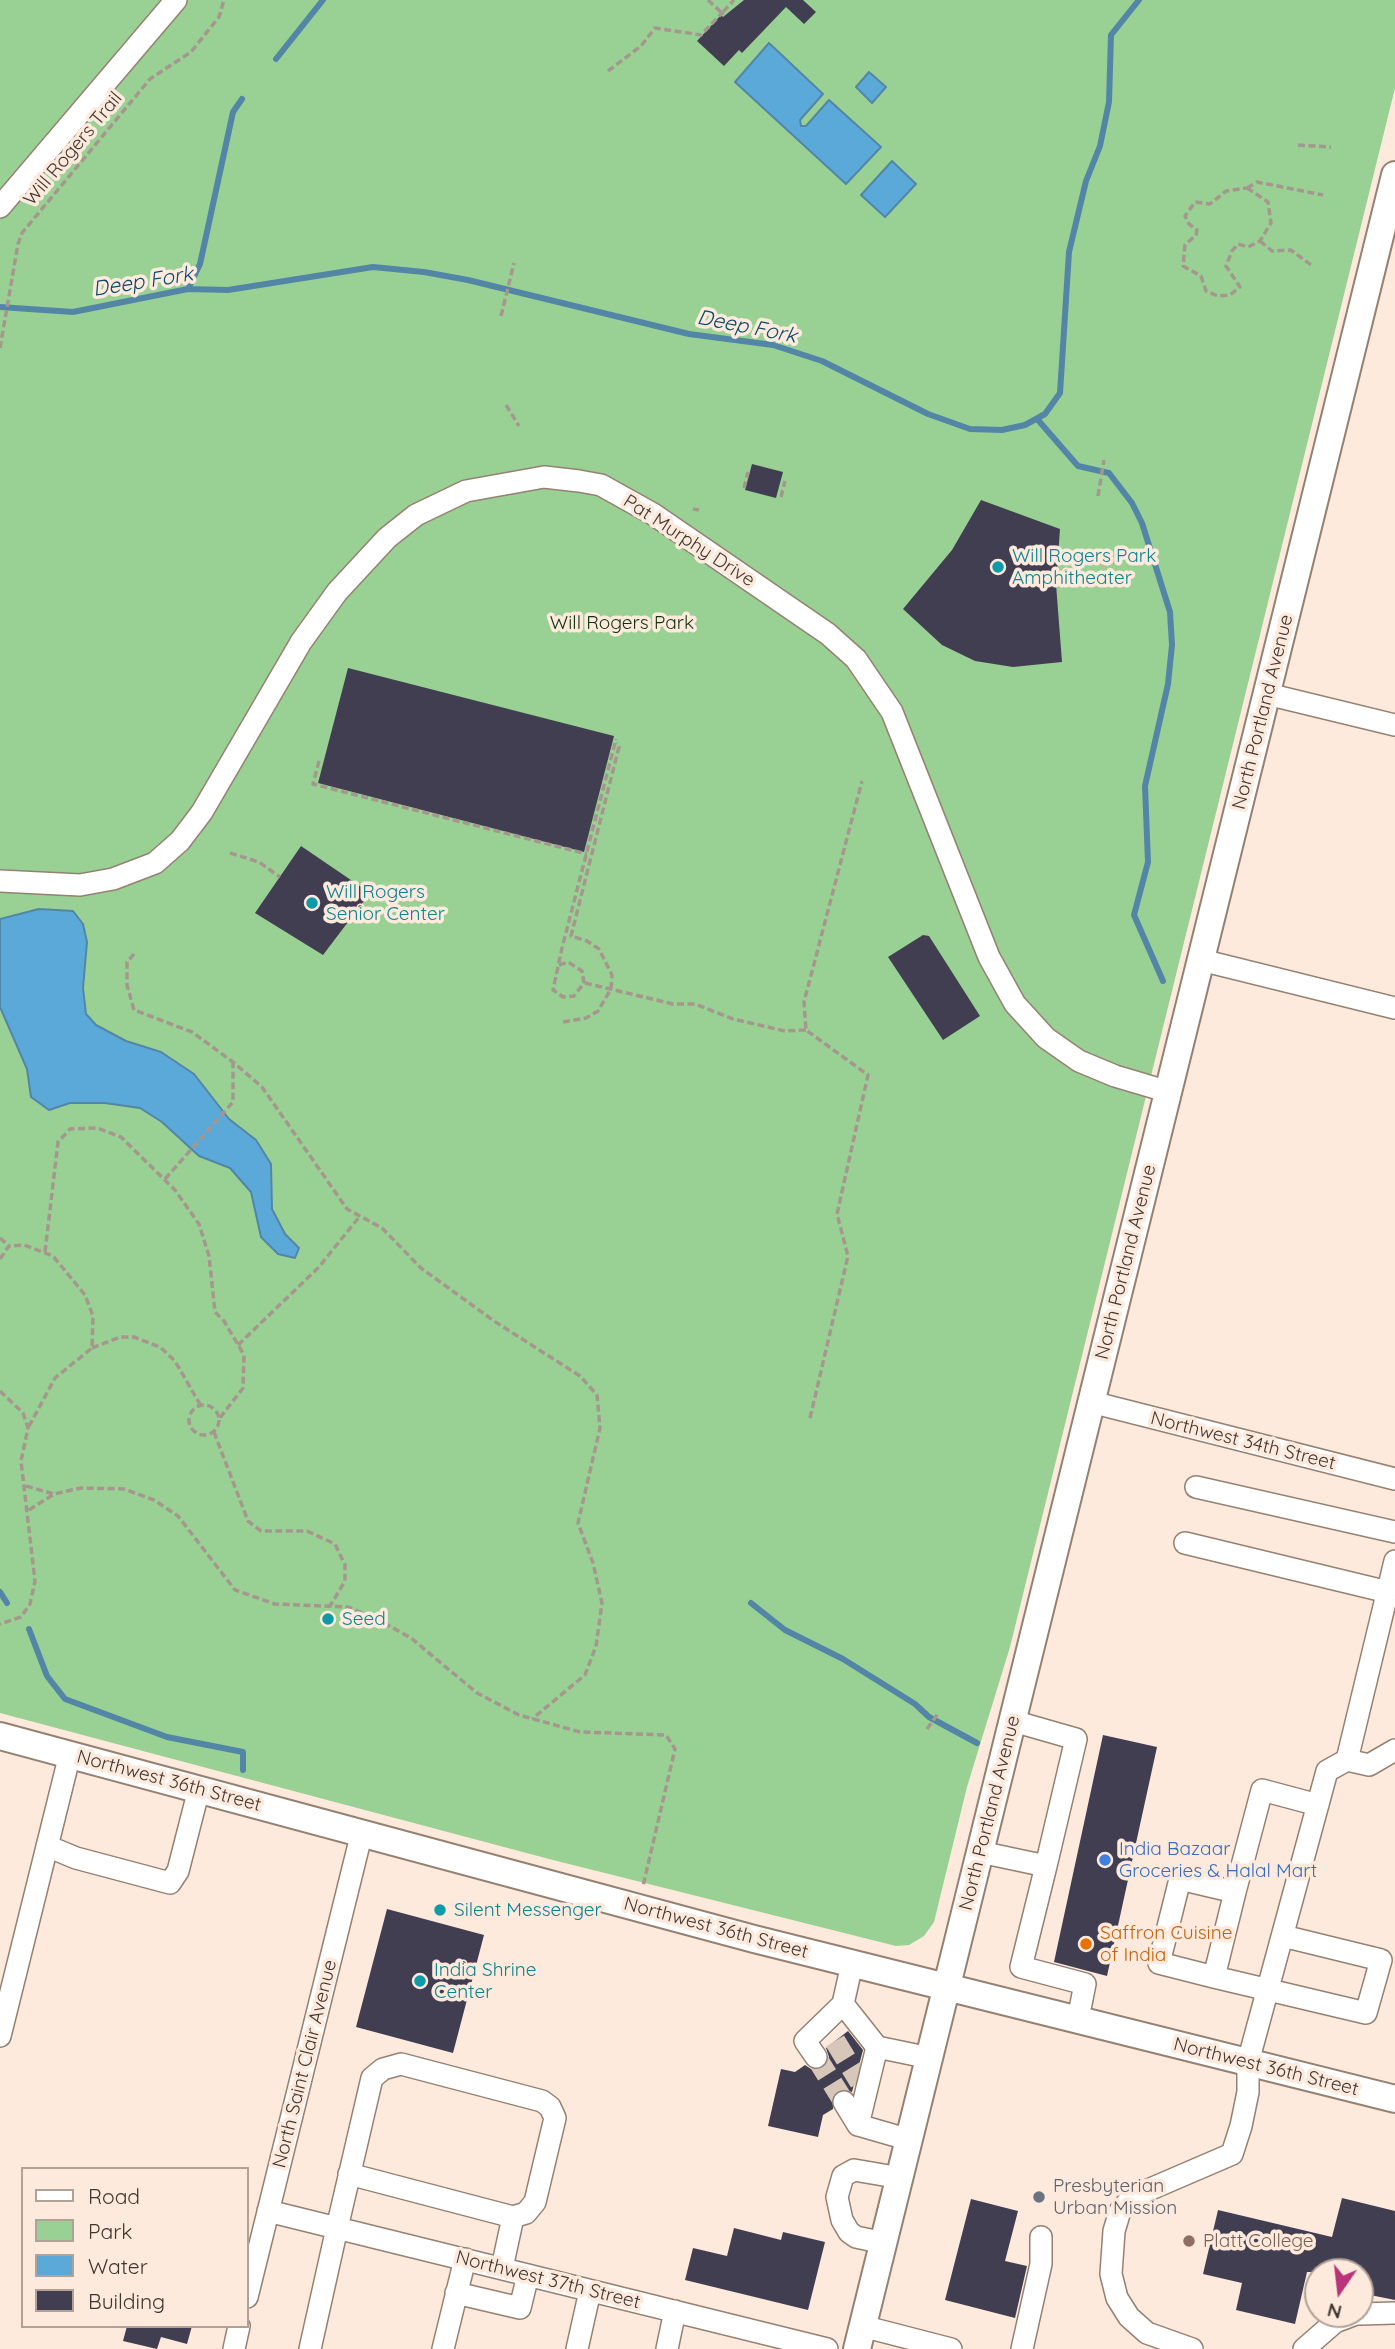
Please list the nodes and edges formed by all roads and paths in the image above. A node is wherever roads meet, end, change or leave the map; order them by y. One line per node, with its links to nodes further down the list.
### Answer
1 (176, 0): 10 (street)
2 (224, 0): 18 (path, Will Rogers Trail)
3 (708, 0): 5 (path)
4 (734, 0): 5 (path)
5 (724, 14): 6 (path)
6 (608, 71)
7 (1298, 145): 8 (path)
8 (1331, 147)
9 (1395, 175): 27 (main road, North Portland Avenue)
10 (8, 184): 13 (street)
11 (1247, 188): 12 (path); 14 (path); 14 (path)
12 (1323, 195)
13 (0, 207)
14 (1260, 241): 16 (path)
15 (513, 263): 17 (path)
16 (1311, 265)
17 (501, 316)
18 (0, 348)
19 (506, 405): 20 (path)
20 (519, 426)
21 (1104, 460): 25 (path)
22 (748, 472): 24 (path)
23 (785, 481): 26 (path)
24 (744, 488)
25 (1098, 496)
26 (781, 497)
27 (1267, 694): 28 (street); 36 (main road, North Portland Avenue)
28 (1395, 724)
29 (318, 761): 32 (path)
30 (862, 781): 42 (path)
31 (230, 853): 33 (path)
32 (587, 853): 37 (path); 39 (path)
33 (280, 877)
34 (0, 881): 44 (street, Pat Murphy Drive)
35 (134, 954): 43 (path)
36 (1201, 960): 40 (street); 44 (main road, North Portland Avenue)
37 (559, 965): 38 (path); 38 (path)
38 (584, 983): 39 (path)
39 (611, 989): 41 (path); 42 (path)
40 (1395, 1008)
41 (563, 1022)
42 (806, 1030): 56 (path)
43 (233, 1062): 45 (path); 46 (path)
44 (1169, 1092): 54 (main road, North Portland Avenue)
45 (166, 1179): 49 (path); 51 (path)
46 (360, 1216): 51 (path); 72 (path)
47 (0, 1238): 48 (path)
48 (9, 1246): 49 (path); 50 (path)
49 (45, 1252): 52 (path)
50 (0, 1259)
51 (238, 1345): 57 (path)
52 (92, 1348): 55 (path); 58 (path)
53 (0, 1391): 58 (path)
54 (1091, 1402): 60 (street, Northwest 34th Street); 73 (main road, North Portland Avenue)
55 (201, 1406): 57 (path); 59 (path)
56 (810, 1418)
57 (219, 1419): 59 (path)
58 (28, 1428): 61 (path)
59 (214, 1432): 69 (path)
60 (1395, 1479)
61 (26, 1486): 63 (path); 64 (path)
62 (1196, 1487): 65 (street)
63 (54, 1494): 64 (path); 69 (path)
64 (29, 1510): 70 (path)
65 (1395, 1532)
66 (1185, 1543): 68 (street)
67 (1395, 1561): 68 (street)
68 (1388, 1592): 78 (street)
69 (330, 1606): 72 (path)
70 (0, 1624)
71 (939, 1712): 74 (path)
72 (532, 1719): 86 (path)
73 (1013, 1721): 83 (main road, North Portland Avenue); 84 (street)
74 (927, 1729)
75 (0, 1736): 77 (main road, Northwest 36th Street)
76 (1395, 1750): 78 (street)
77 (70, 1754): 79 (main road, Northwest 36th Street); 82 (street)
78 (1347, 1760): 80 (street)
79 (199, 1788): 81 (main road, Northwest 36th Street); 82 (street)
80 (1318, 1805): 85 (street); 87 (street)
81 (362, 1832): 86 (main road, Northwest 36th Street); 105 (street, North Saint Clair Avenue)
82 (47, 1846): 94 (street)
83 (981, 1852): 84 (street); 90 (main road, North Portland Avenue)
84 (1046, 1866): 93 (street)
85 (1235, 1892): 89 (street); 89 (street)
86 (638, 1907): 88 (main road, Northwest 36th Street)
87 (1283, 1936): 91 (street); 91 (street)
88 (852, 1964): 90 (main road, Northwest 36th Street); 92 (street)
89 (1214, 1977): 91 (street)
90 (947, 1988): 93 (main road, Northwest 36th Street); 97 (main road, North Portland Avenue)
91 (1268, 1990): 98 (street)
92 (843, 2004): 95 (street); 96 (street)
93 (1077, 2019): 98 (main road, Northwest 36th Street)
94 (0, 2036)
95 (877, 2047): 97 (street); 101 (street)
96 (816, 2056)
97 (930, 2059): 102 (main road, North Portland Avenue)
98 (1248, 2062): 99 (main road, Northwest 36th Street); 130 (street)
99 (1394, 2094)
100 (844, 2102): 101 (street)
101 (858, 2125): 102 (street)
102 (910, 2140): 104 (main road, North Portland Avenue)
103 (349, 2174): 106 (street); 106 (street); 107 (street)
104 (901, 2178): 109 (main road, North Portland Avenue); 109 (street)
105 (268, 2211): 107 (street, Northwest 37th Street); 114 (street, North Saint Clair Avenue)
106 (513, 2217): 111 (street)
107 (337, 2228): 110 (street, Northwest 37th Street); 124 (street)
108 (1041, 2237): 129 (street)
109 (884, 2243): 121 (main road, North Portland Avenue)
110 (465, 2259): 111 (street, Northwest 37th Street); 115 (street)
111 (502, 2268): 112 (street, Northwest 37th Street)
112 (528, 2275): 113 (street, Northwest 37th Street); 115 (street)
113 (590, 2291): 116 (street, Northwest 37th Street); 126 (street)
114 (248, 2293)
115 (456, 2293): 125 (street)
116 (675, 2311): 127 (street); 128 (street, Northwest 37th Street)
117 (1395, 2313): 118 (street)
118 (1374, 2314)
119 (239, 2328): 123 (street)
120 (1328, 2328): 131 (street)
121 (860, 2338): 122 (street)
122 (942, 2348)
123 (234, 2349)
124 (310, 2349)
125 (443, 2349)
126 (577, 2349)
127 (667, 2349)
128 (827, 2349)
129 (1022, 2349)
130 (1192, 2349)
131 (1304, 2349)

